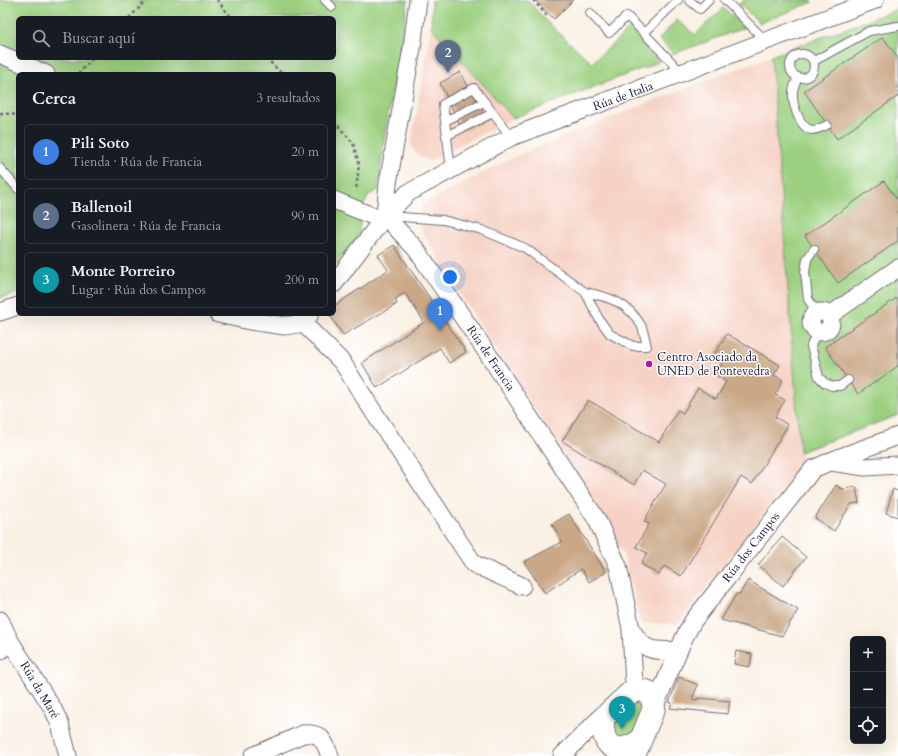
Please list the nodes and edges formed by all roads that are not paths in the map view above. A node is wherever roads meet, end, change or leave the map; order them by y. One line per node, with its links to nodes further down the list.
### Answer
1 (325, 0): 8 (lane)
2 (418, 0): 28 (street)
3 (678, 0): 11 (lane)
4 (689, 0): 5 (lane)
5 (709, 0)
6 (725, 0): 12 (lane)
7 (875, 0): 12 (street, Rúa de Italia)
8 (332, 7)
9 (590, 13): 11 (lane)
10 (898, 26): 14 (lane)
11 (644, 33): 16 (lane)
12 (766, 42): 16 (street, Rúa de Italia)
13 (0, 54): 15 (street)
14 (814, 61): 17 (lane); 17 (lane)
15 (41, 72)
16 (682, 74): 23 (street, Rúa de Italia)
17 (798, 77): 21 (lane)
18 (484, 102): 19 (lane); 20 (lane); 20 (lane)
19 (493, 113): 22 (lane); 23 (lane)
20 (445, 121): 22 (lane)
21 (827, 125)
22 (446, 136): 25 (lane)
23 (511, 138): 25 (street, Rúa de Italia)
24 (0, 168): 26 (lane)
25 (451, 170): 28 (street, Rúa de Italia)
26 (16, 187)
27 (336, 201): 28 (street)
28 (384, 218): 31 (street, Rúa de Italia); 32 (lane); 45 (street, Rúa de Francia)
29 (814, 249): 35 (lane)
30 (898, 268): 35 (street)
31 (336, 281)
32 (585, 292): 32 (lane)
33 (16, 307): 34 (street)
34 (0, 312)
35 (823, 314): 38 (street)
36 (227, 316): 37 (street)
37 (307, 318): 43 (street)
38 (817, 331): 39 (lane)
39 (848, 380)
40 (898, 436): 41 (street, Rúa dos Campos)
41 (830, 462): 42 (street); 47 (street, Rúa dos Campos)
42 (898, 465)
43 (522, 586)
44 (0, 620): 46 (street, Rúa da Maré)
45 (631, 629): 47 (street); 48 (street, Rúa de Francia)
46 (5, 646): 53 (street, Rúa da Maré)
47 (679, 650): 49 (street, Rúa dos Campos)
48 (631, 692): 49 (street); 50 (street)
49 (654, 708): 51 (street)
50 (603, 718): 52 (street); 56 (street)
51 (637, 748): 52 (street)
52 (615, 752)
53 (68, 756)
54 (253, 756): 55 (street)
55 (330, 756)
56 (562, 756)

